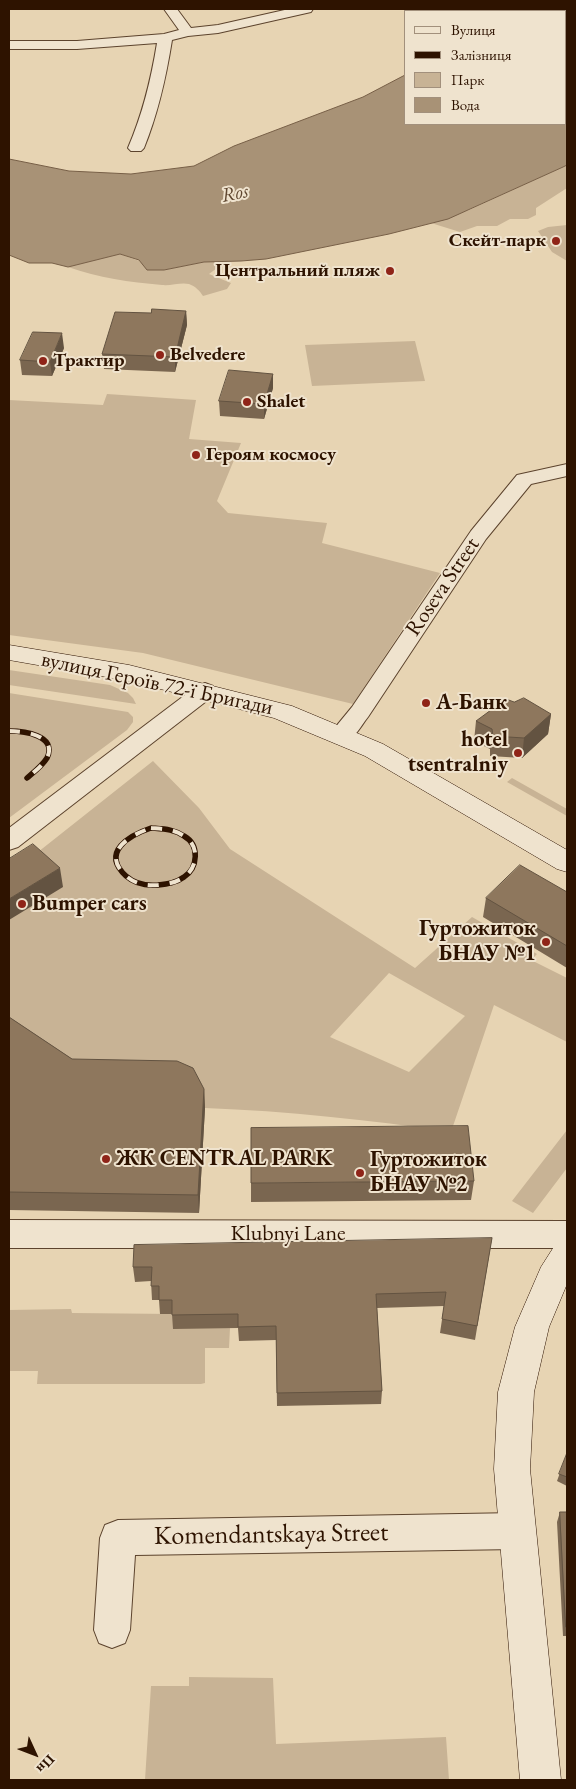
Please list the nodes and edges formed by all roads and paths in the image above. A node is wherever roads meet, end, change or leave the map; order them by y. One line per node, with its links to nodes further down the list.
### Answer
1 (170, 9): 3 (street)
2 (306, 9): 3 (street)
3 (187, 32): 4 (street)
4 (165, 38): 5 (street); 6 (street)
5 (9, 45)
6 (136, 148)
7 (567, 470): 10 (street, Roseva Street)
8 (9, 653): 9 (main road, вулиця Героїв 72-ї Бригади)
9 (205, 691): 10 (main road, вулиця Героїв 72-ї Бригади); 11 (street)
10 (341, 735): 12 (main road, вулиця Героїв 72-ї Бригади)
11 (9, 841)
12 (567, 862)
13 (9, 1234): 14 (street, Klubnyi Lane)
14 (567, 1235)
15 (567, 1255): 16 (main road)
16 (517, 1531): 17 (street, Komendantskaya Street); 18 (main road)
17 (112, 1630)
18 (540, 1780)

